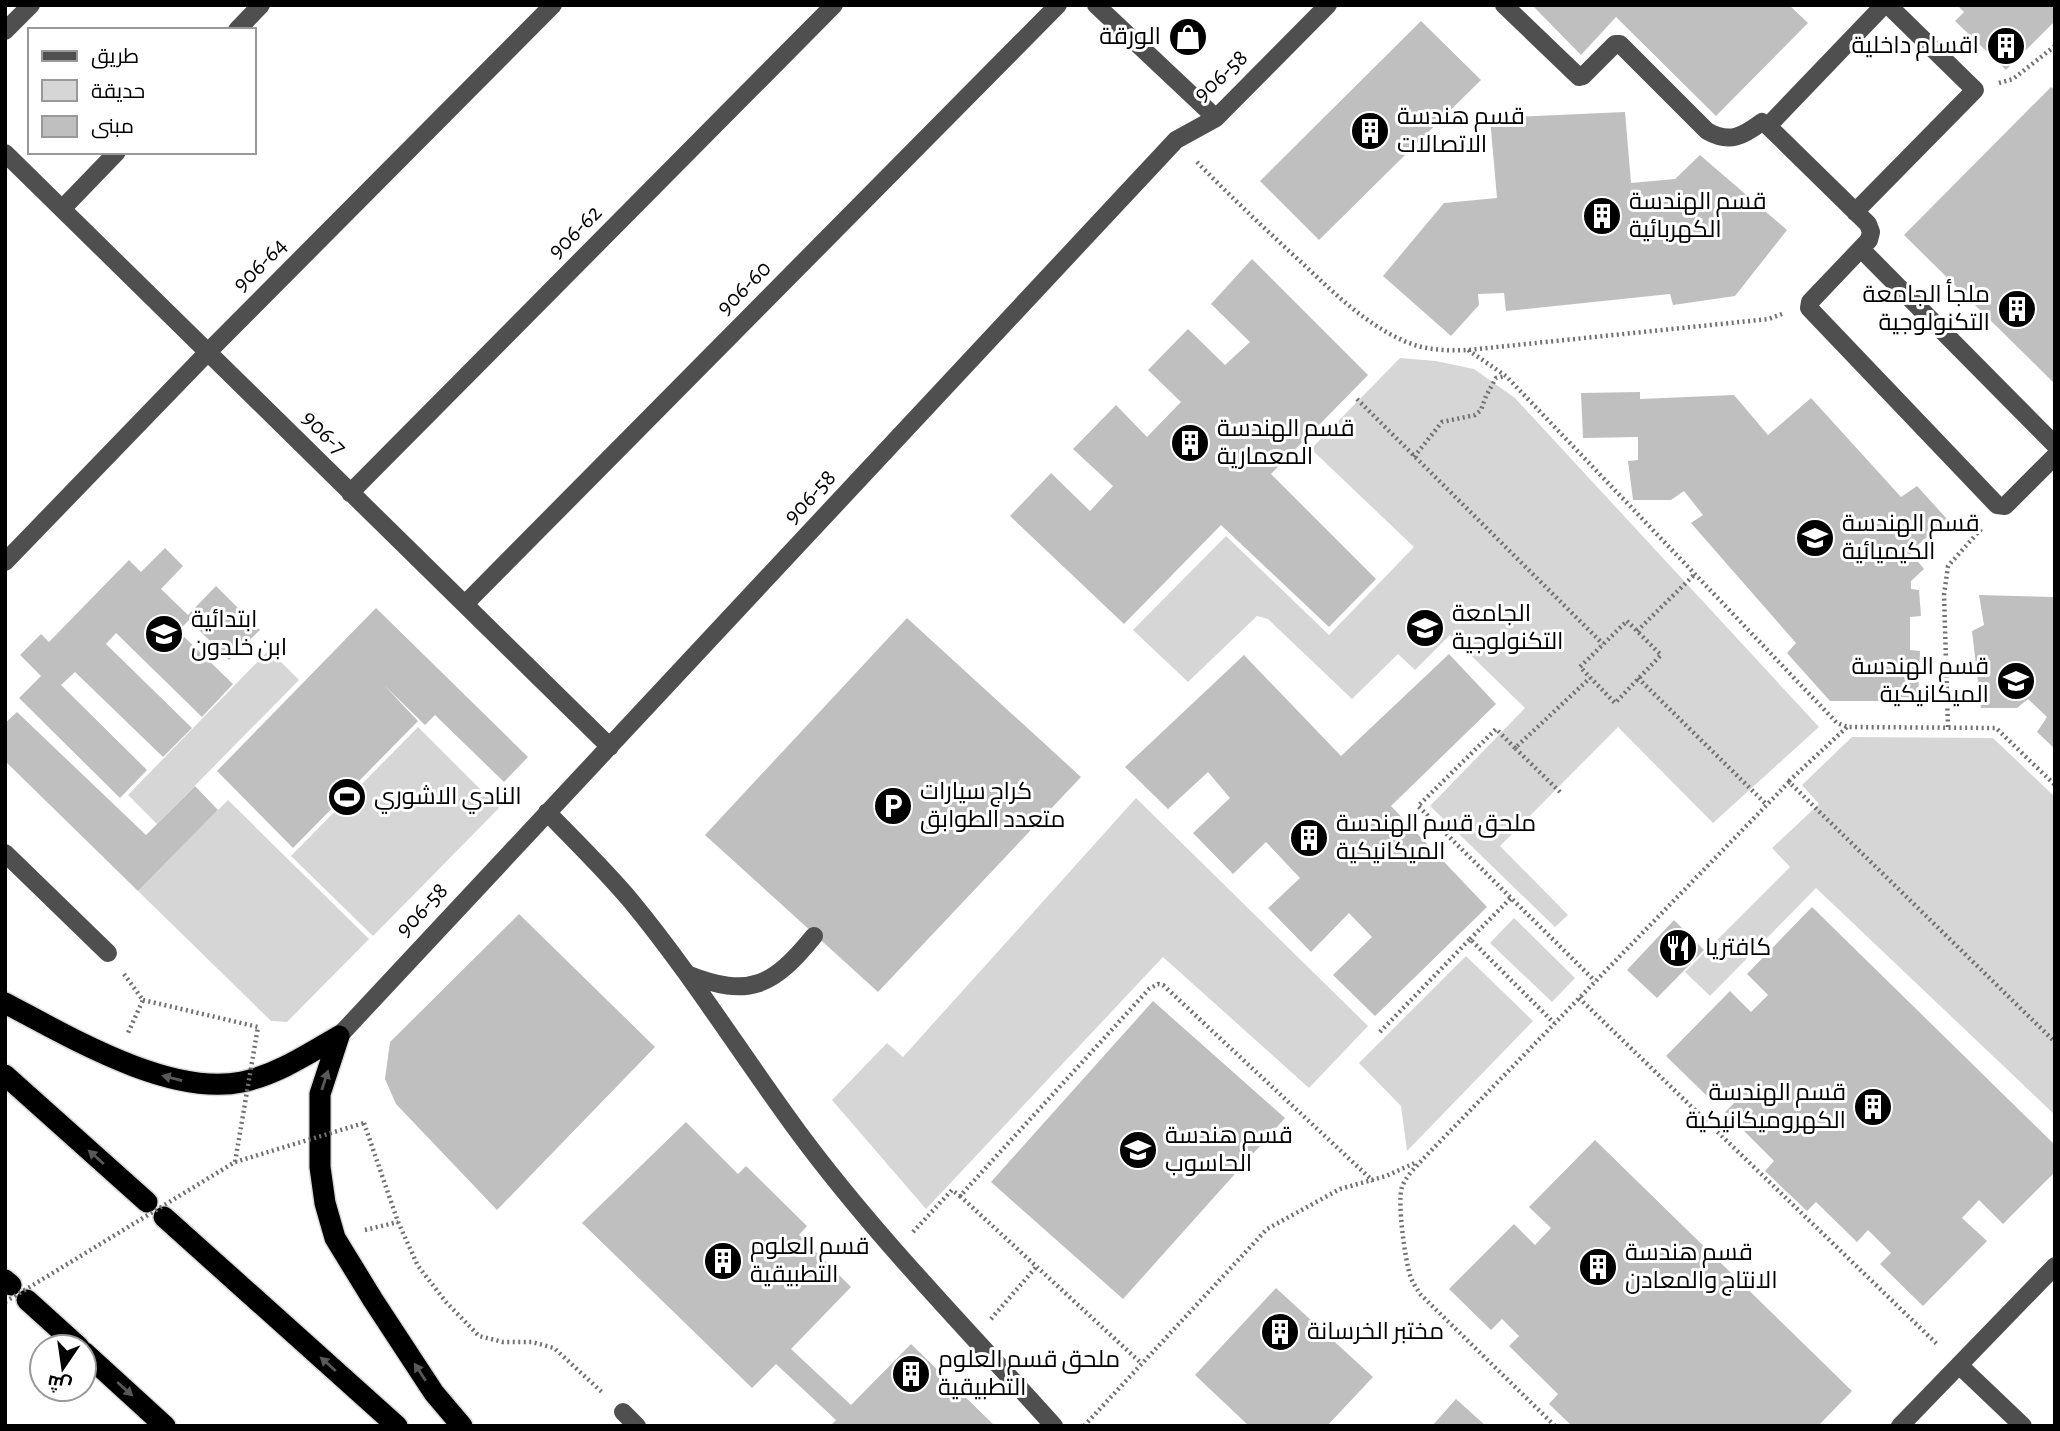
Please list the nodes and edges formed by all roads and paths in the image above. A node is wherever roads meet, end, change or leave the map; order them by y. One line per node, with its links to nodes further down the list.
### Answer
1 (31, 5): 11 (street)
2 (261, 5): 10 (street)
3 (553, 5): 24 (street, 906-64)
4 (834, 5): 30 (street, 906-62)
5 (1058, 5): 34 (street, 906-60)
6 (1096, 5): 14 (street)
7 (1328, 5): 14 (street, 906-58)
8 (1504, 5): 15 (street)
9 (1886, 5): 13 (street); 15 (street)
10 (239, 28)
11 (5, 31)
12 (2055, 46): 13 (path)
13 (1975, 90): 20 (street)
14 (1216, 118): 16 (street, 906-58)
15 (1768, 126): 20 (street)
16 (1176, 140): 23 (path); 41 (street, 906-58)
17 (5, 153): 19 (street, 906-7)
18 (115, 154): 19 (street)
19 (62, 209): 24 (street, 906-7)
20 (1855, 212): 21 (street)
21 (1862, 250): 22 (street); 27 (street)
22 (1809, 304): 23 (path); 31 (street)
23 (1468, 349): 25 (path)
24 (208, 352): 30 (street, 906-7); 32 (street, 906-64)
25 (1506, 376): 29 (path); 33 (path)
26 (1357, 399): 29 (path)
27 (2055, 445)
28 (2055, 456): 31 (street)
29 (1414, 457): 36 (path)
30 (350, 493): 34 (street, 906-7)
31 (2001, 506): 40 (path)
32 (5, 562)
33 (1695, 575): 35 (path); 39 (path)
34 (465, 604): 41 (street, 906-7)
35 (1637, 631): 36 (path); 38 (path)
36 (1603, 644): 37 (path)
37 (1590, 678): 38 (path); 42 (path)
38 (1638, 678): 46 (path)
39 (1847, 727): 40 (path); 43 (path)
40 (1948, 727): 44 (path)
41 (610, 747): 47 (street, 906-58)
42 (1515, 748): 45 (path); 49 (path)
43 (1789, 782): 46 (path); 61 (path)
44 (2055, 785)
45 (1560, 792)
46 (1766, 804): 54 (path)
47 (547, 812): 53 (street); 60 (street, 906-58)
48 (5, 853): 52 (street)
49 (1511, 898): 51 (path); 54 (path)
50 (814, 936): 53 (street)
51 (1470, 939): 58 (path); 59 (path)
52 (108, 953): 56 (path)
53 (687, 974): 70 (street)
54 (1595, 981): 55 (path)
55 (1579, 998): 58 (path); 79 (path)
56 (143, 1000): 62 (path); 65 (path, bridge)
57 (5, 1003): 62 (highway)
58 (1555, 1023): 64 (path)
59 (1380, 1032)
60 (339, 1036): 62 (highway, one-way to 62); 83 (highway, one-way to 60)
61 (2055, 1042)
62 (116, 1059)
63 (5, 1075): 68 (highway, one-way to 63)
64 (1422, 1160): 66 (path); 87 (path)
65 (235, 1162): 73 (path, bridge); 80 (path, bridge)
66 (1373, 1181): 67 (path); 77 (path)
67 (960, 1196): 70 (path); 71 (path)
68 (147, 1202)
69 (164, 1217): 82 (highway, one-way to 69)
70 (895, 1250): 76 (street)
71 (1037, 1266): 76 (path); 77 (path)
72 (2055, 1266): 79 (street)
73 (7, 1289)
74 (27, 1300): 75 (highway)
75 (64, 1333)
76 (974, 1338): 85 (street)
77 (1142, 1363): 86 (path)
78 (98, 1365): 81 (highway, one-way to 81)
79 (1959, 1365): 88 (street); 89 (street)
80 (623, 1412): 84 (street)
81 (165, 1426)
82 (397, 1426)
83 (462, 1426)
84 (637, 1426)
85 (1054, 1426)
86 (1084, 1426)
87 (1555, 1426)
88 (1900, 1426)
89 (2023, 1426)

